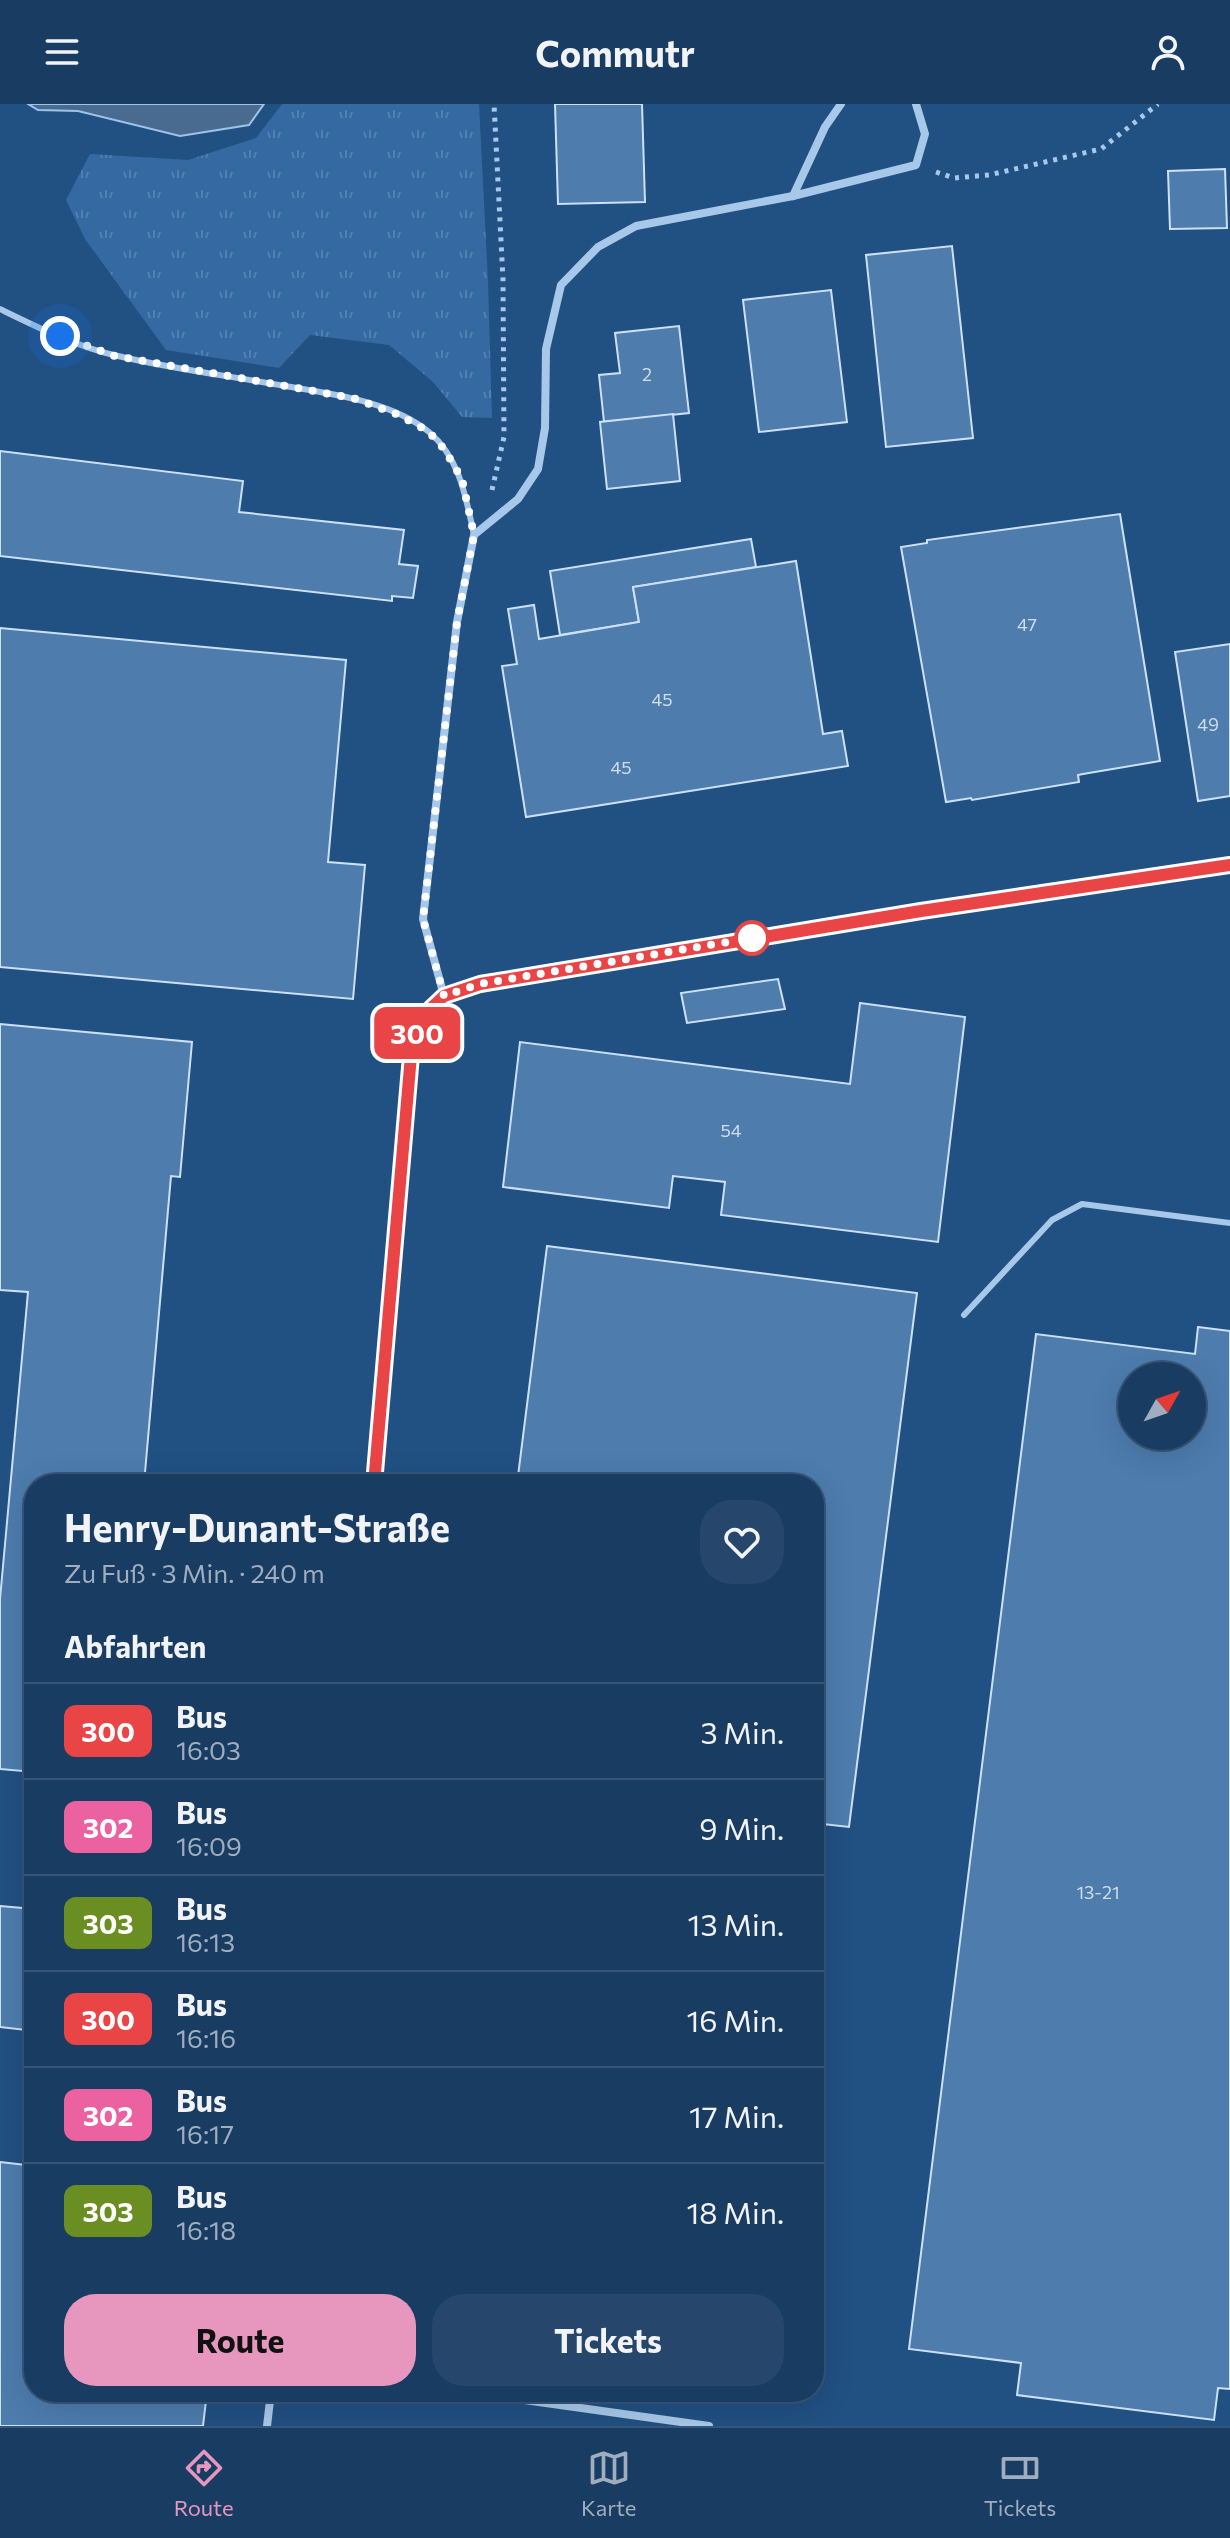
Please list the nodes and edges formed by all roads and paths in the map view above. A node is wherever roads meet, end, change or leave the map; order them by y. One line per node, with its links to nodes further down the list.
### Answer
1 (494, 104): 8 (path)
2 (841, 104): 6 (street)
3 (916, 104): 5 (street)
4 (1158, 104): 5 (path)
5 (916, 165): 6 (street)
6 (793, 196): 9 (street)
7 (0, 309): 9 (lane)
8 (490, 494)
9 (474, 535): 11 (street)
10 (1230, 865): 11 (street)
11 (444, 996): 14 (street)
12 (1230, 1223): 13 (lane)
13 (964, 1315)
14 (375, 1474)
15 (270, 2402): 17 (street)
16 (538, 2402): 18 (street)
17 (267, 2426)
18 (709, 2426)

